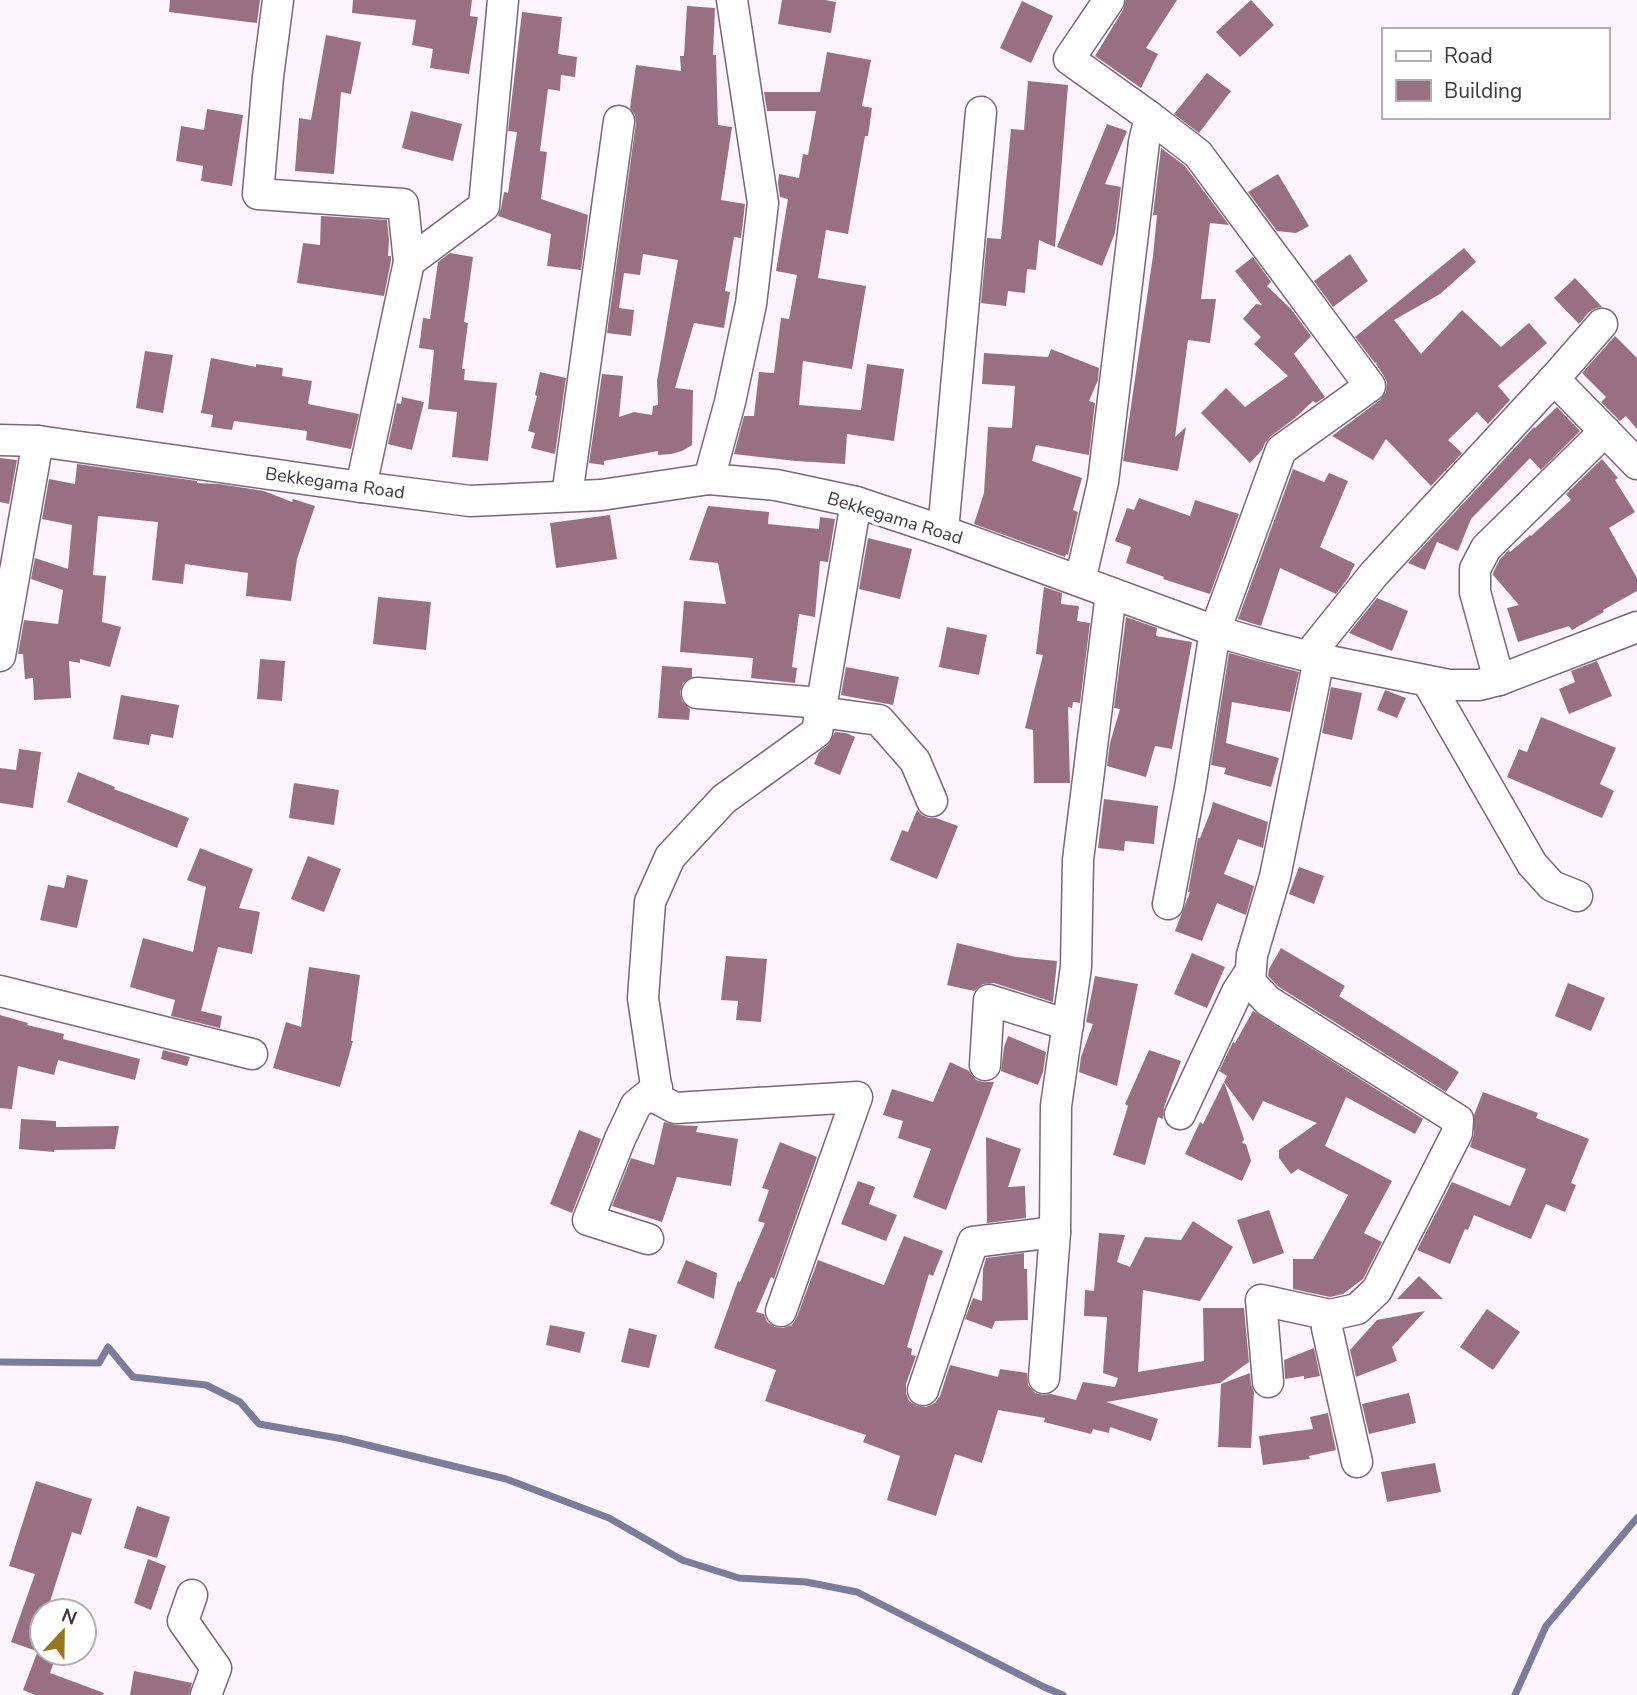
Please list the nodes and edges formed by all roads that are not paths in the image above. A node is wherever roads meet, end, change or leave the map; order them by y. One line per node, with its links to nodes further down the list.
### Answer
1 (278, 0): 8 (street)
2 (503, 0): 8 (street)
3 (732, 0): 15 (street)
4 (1109, 0): 6 (street)
5 (981, 112): 19 (street)
6 (1150, 117): 20 (street); 23 (street)
7 (619, 121): 17 (street)
8 (409, 262): 16 (street)
9 (1602, 324): 10 (street)
10 (1554, 379): 11 (street); 25 (street)
11 (1605, 431): 14 (street); 26 (street)
12 (0, 440): 13 (street, Bekkegama Road)
13 (38, 441): 16 (street, Bekkegama Road); 24 (street)
14 (1637, 464)
15 (709, 480): 17 (street, Bekkegama Road); 18 (street, Bekkegama Road)
16 (361, 487): 17 (street, Bekkegama Road)
17 (567, 496)
18 (856, 502): 19 (street, Bekkegama Road); 29 (street)
19 (943, 531): 20 (street, Bekkegama Road)
20 (1080, 581): 21 (street, Bekkegama Road)
21 (1111, 593): 23 (street, Bekkegama Road); 35 (street)
22 (1637, 627): 26 (street, Bekkegama Road)
23 (1215, 631): 25 (street, Bekkegama Road); 32 (street)
24 (0, 656)
25 (1313, 658): 27 (street, Bekkegama Road); 33 (street)
26 (1499, 680): 27 (street, Bekkegama Road)
27 (1427, 681): 31 (street)
28 (697, 693): 29 (street)
29 (821, 708): 30 (street); 38 (street)
30 (932, 801)
31 (1577, 896)
32 (1168, 904)
33 (1251, 972): 39 (street); 43 (street)
34 (0, 991): 36 (street)
35 (1068, 1025): 37 (street); 40 (street)
36 (252, 1054)
37 (985, 1065)
38 (657, 1088): 41 (street); 42 (street)
39 (1180, 1114)
40 (1055, 1232): 44 (street); 46 (street)
41 (648, 1239)
42 (781, 1311)
43 (1330, 1315): 45 (street); 47 (street)
44 (1044, 1378)
45 (1268, 1382)
46 (923, 1390)
47 (1357, 1462)
48 (192, 1595): 49 (street)
49 (206, 1695)

